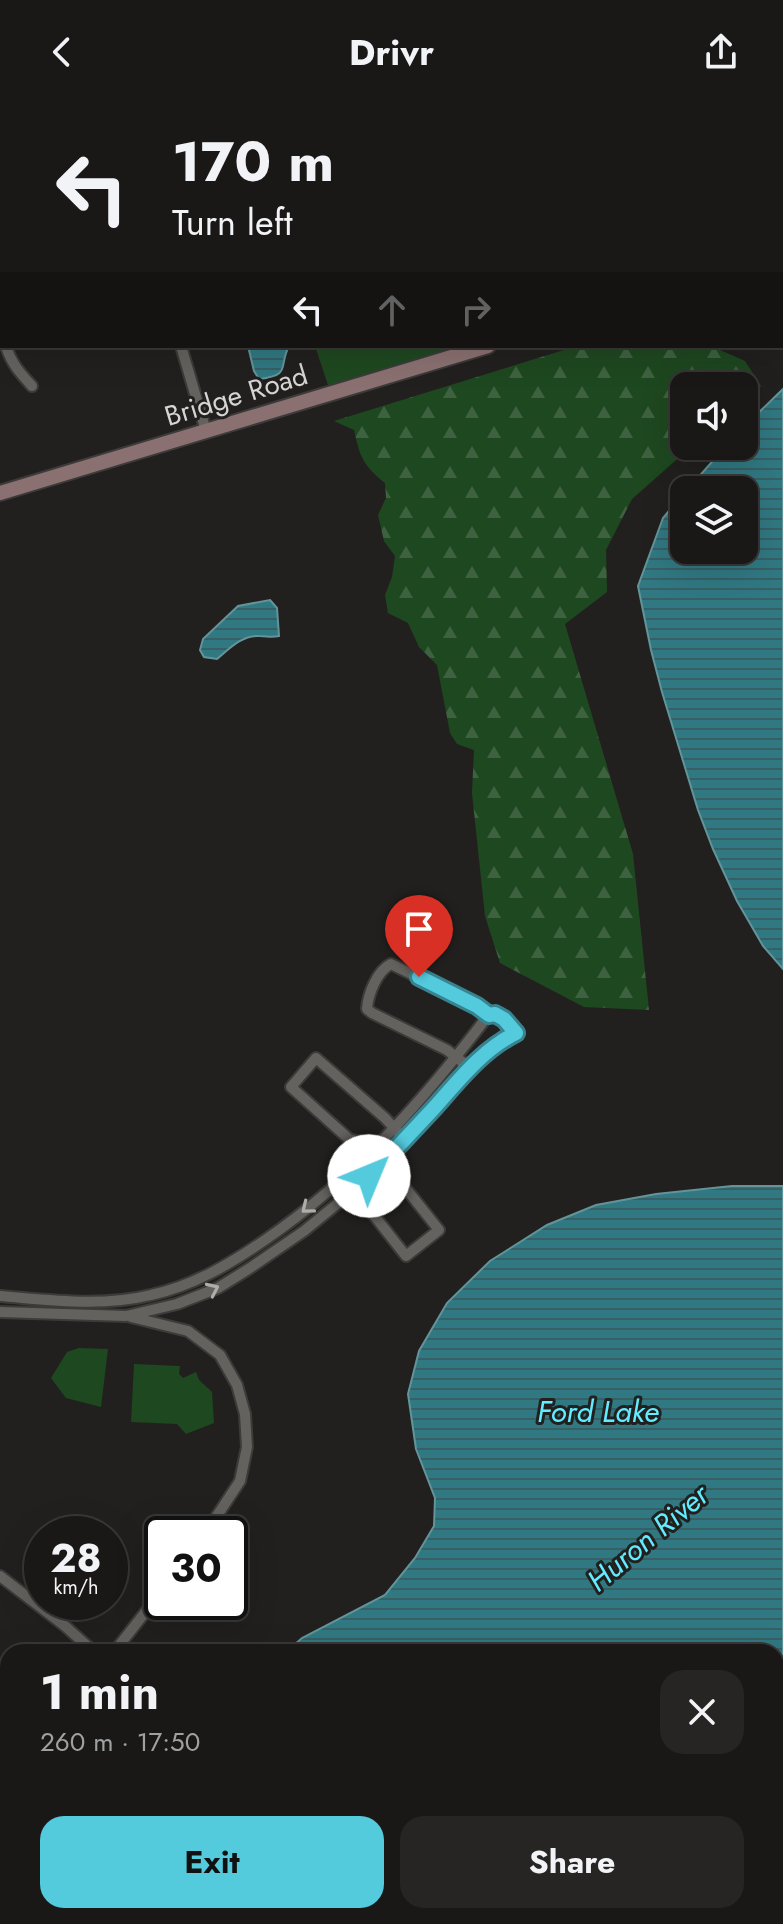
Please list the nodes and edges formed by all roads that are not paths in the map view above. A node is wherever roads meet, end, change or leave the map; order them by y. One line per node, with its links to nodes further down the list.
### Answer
1 (7, 348): 4 (street)
2 (182, 348): 5 (street)
3 (481, 348): 5 (street, Bridge Road)
4 (32, 386)
5 (206, 431): 6 (street, Bridge Road)
6 (0, 493)
7 (489, 1015): 8 (street); 8 (street); 9 (street)
8 (457, 1057): 9 (street); 10 (street)
9 (470, 1068): 11 (street)
10 (395, 1128): 11 (street); 12 (street); 12 (street)
11 (405, 1140): 13 (street)
12 (370, 1153): 14 (street)
13 (384, 1161): 15 (street); 15 (street)
14 (346, 1177): 15 (street); 16 (street, one-way to 16)
15 (354, 1190): 17 (street)
16 (247, 1253): 17 (street); 18 (street)
17 (254, 1265): 22 (street, one-way to 17)
18 (169, 1291): 21 (street); 22 (street)
19 (0, 1296): 20 (street)
20 (32, 1298): 21 (street); 24 (street)
21 (95, 1302): 26 (street)
22 (177, 1304): 27 (street)
23 (0, 1312): 24 (street)
24 (31, 1313): 25 (street)
25 (48, 1314): 26 (street); 28 (street)
26 (96, 1315): 27 (street)
27 (126, 1316): 29 (street)
28 (0, 1318)
29 (217, 1516)
30 (0, 1576): 32 (street)
31 (144, 1614): 33 (street)
32 (85, 1644)
33 (120, 1644)

